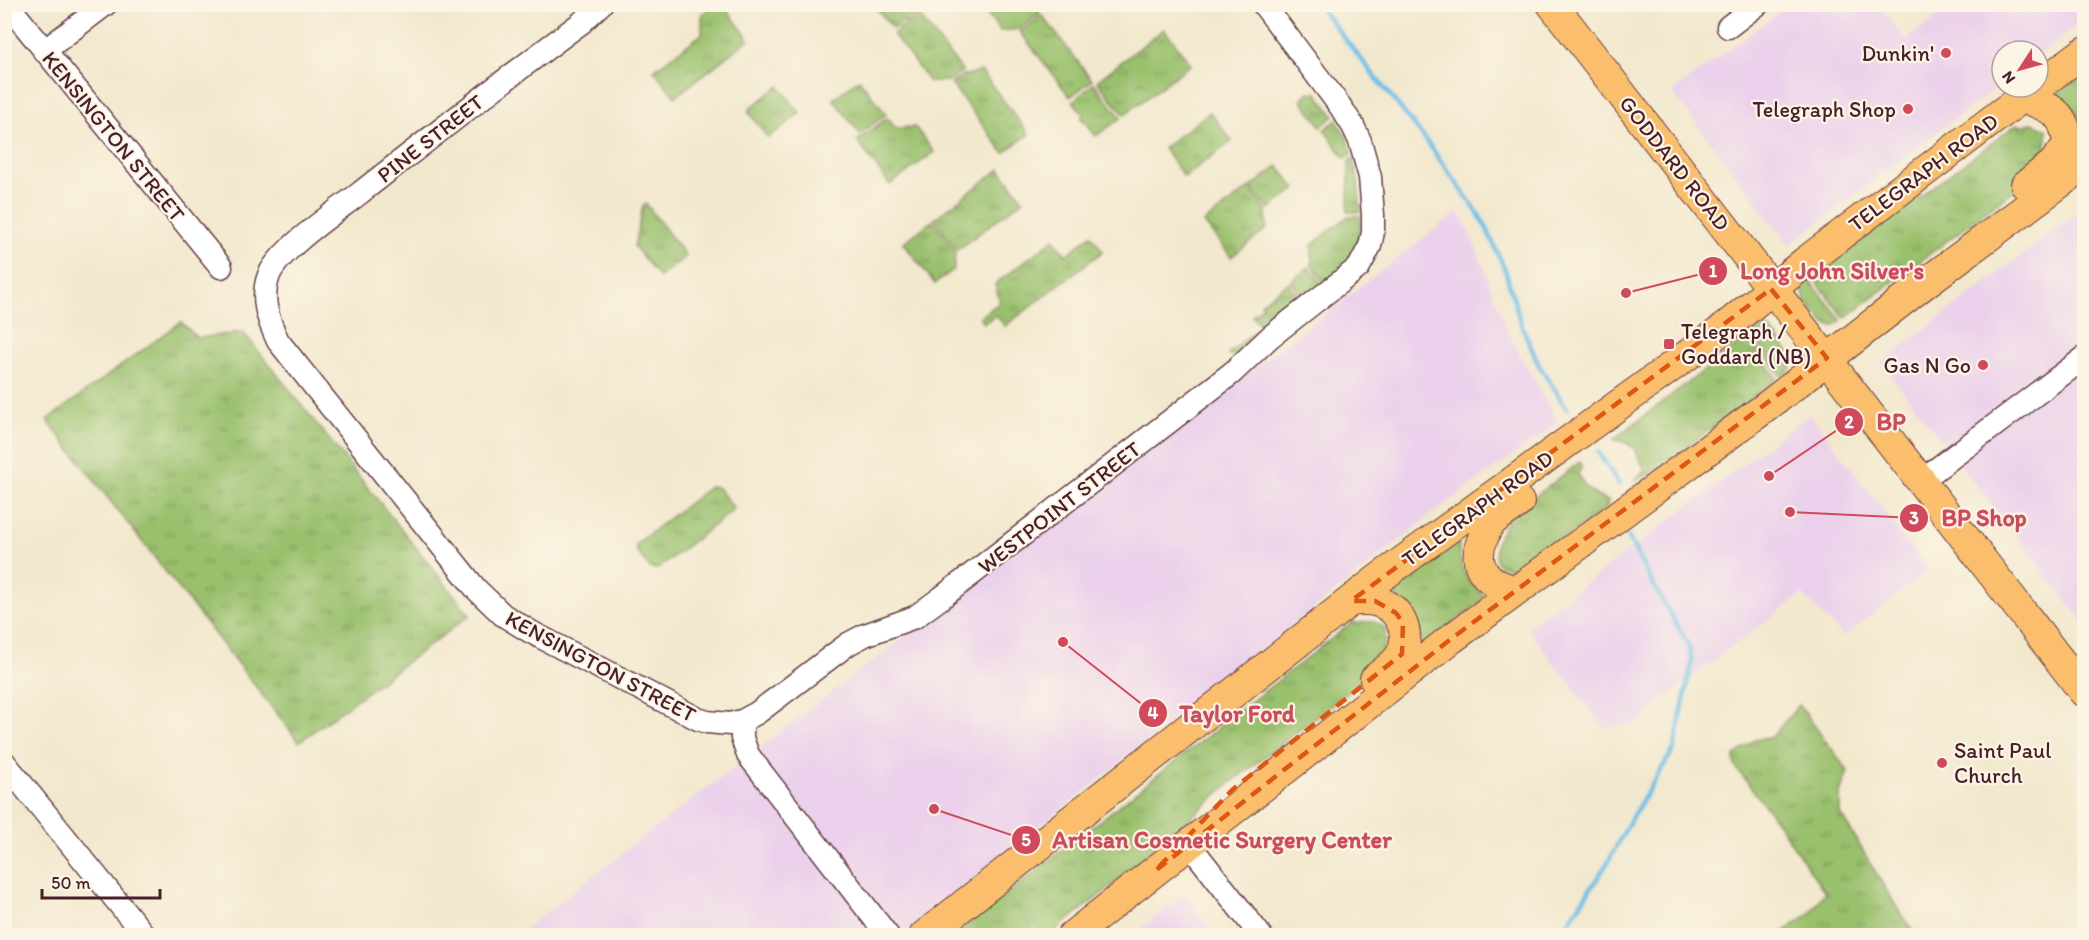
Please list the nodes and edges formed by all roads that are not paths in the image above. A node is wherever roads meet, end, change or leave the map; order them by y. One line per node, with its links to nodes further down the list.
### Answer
1 (7, 4): 8 (street, KENSINGTON STREET)
2 (106, 4): 8 (street)
3 (601, 4): 15 (street, PINE STREET)
4 (1263, 4): 25 (street, WESTPOINT STREET)
5 (1552, 4): 16 (main road, GODDARD ROAD)
6 (1758, 4): 7 (street)
7 (1728, 27)
8 (44, 51): 14 (street, KENSINGTON STREET)
9 (2085, 52): 10 (main road, TELEGRAPH ROAD)
10 (2050, 77)
11 (2020, 99): 16 (main road, TELEGRAPH ROAD)
12 (2041, 99): 18 (main road)
13 (2085, 165): 18 (main road)
14 (221, 267)
15 (268, 280): 25 (street, KENSINGTON STREET)
16 (1771, 289): 17 (main road, TELEGRAPH ROAD); 20 (main road, GODDARD ROAD)
17 (1731, 323): 22 (main road); 23 (main road, TELEGRAPH ROAD)
18 (1868, 327): 20 (main road)
19 (2085, 357): 21 (street)
20 (1827, 358): 21 (main road, GODDARD ROAD); 22 (main road)
21 (1922, 480): 24 (main road, GODDARD ROAD)
22 (1516, 591): 27 (main road)
23 (1351, 601): 28 (main road); 31 (main road, TELEGRAPH ROAD)
24 (2085, 692)
25 (742, 721): 30 (street)
26 (4, 762): 29 (street)
27 (1190, 844): 28 (main road); 33 (street)
28 (1155, 871): 32 (main road)
29 (145, 936)
30 (888, 936)
31 (924, 936)
32 (1072, 936)
33 (1261, 936)

